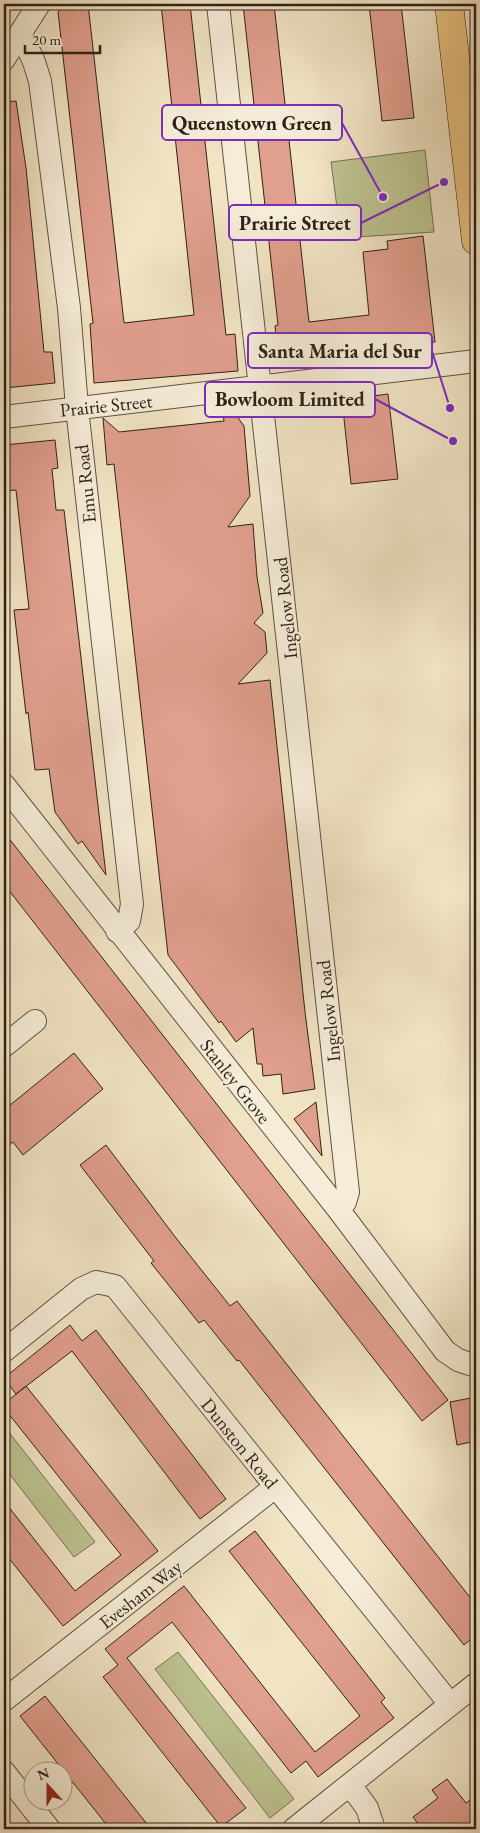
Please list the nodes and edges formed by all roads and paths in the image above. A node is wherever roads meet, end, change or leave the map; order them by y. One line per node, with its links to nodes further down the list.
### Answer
1 (39, 4): 4 (street)
2 (218, 4): 9 (street, Ingelow Road)
3 (449, 4): 6 (main road)
4 (18, 38): 5 (street); 10 (street, Emu Road)
5 (4, 59)
6 (467, 87): 7 (main road)
7 (476, 241)
8 (476, 361): 9 (street, Prairie Street)
9 (261, 388): 10 (street, Prairie Street); 16 (street, Ingelow Road)
10 (77, 408): 11 (street, Prairie Street); 13 (street, Emu Road)
11 (4, 416)
12 (4, 785): 13 (street, Stanley Grove)
13 (117, 931): 16 (street, Stanley Grove)
14 (34, 1021): 15 (street)
15 (4, 1046)
16 (338, 1209): 18 (street, Stanley Grove)
17 (4, 1351): 19 (street, Dunston Road)
18 (476, 1366)
19 (275, 1487): 21 (street, Evesham Way); 22 (street, Dunston Road)
20 (476, 1684): 22 (street)
21 (4, 1700)
22 (450, 1704): 24 (street)
23 (4, 1772): 25 (street)
24 (350, 1786): 26 (street); 27 (street)
25 (49, 1829)
26 (294, 1829)
27 (374, 1829)

